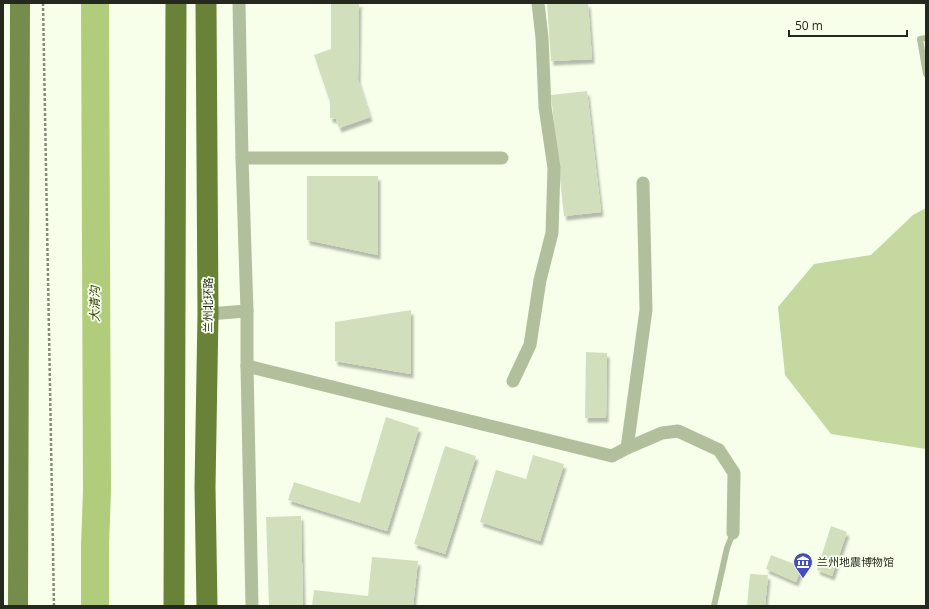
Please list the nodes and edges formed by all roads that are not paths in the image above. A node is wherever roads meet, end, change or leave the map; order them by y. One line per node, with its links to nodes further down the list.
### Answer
1 (20, 3): 17 (main road)
2 (176, 3): 18 (highway)
3 (206, 3): 12 (highway, 兰州北环路)
4 (239, 3): 8 (street)
5 (538, 3): 14 (street)
6 (926, 38): 7 (lane)
7 (926, 74)
8 (242, 158): 9 (street); 11 (street)
9 (502, 158)
10 (643, 182): 15 (street)
11 (248, 311): 12 (street); 13 (street)
12 (208, 314): 19 (highway, 兰州北环路)
13 (247, 366): 15 (street); 20 (street)
14 (513, 381)
15 (627, 448): 16 (street)
16 (733, 533): 21 (lane)
17 (18, 606)
18 (174, 606)
19 (207, 606)
20 (252, 606)
21 (714, 606)

